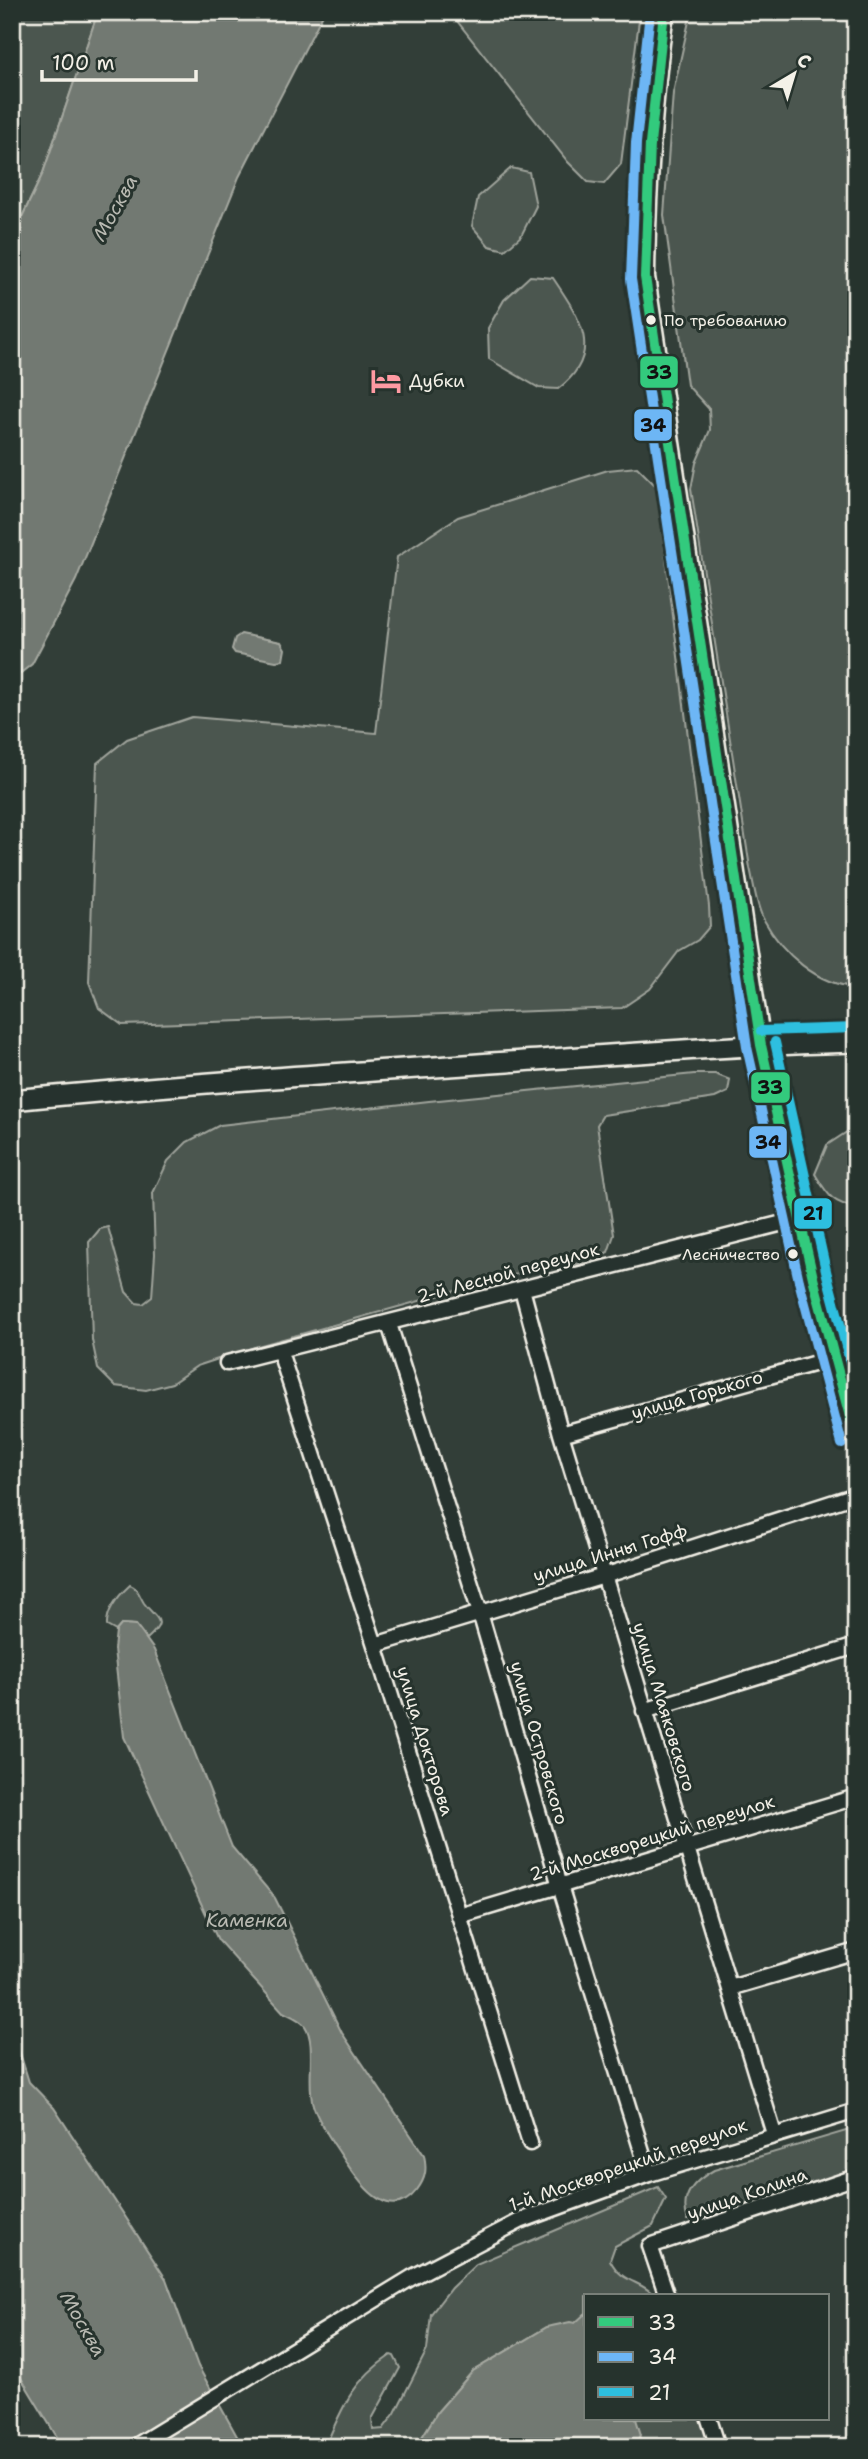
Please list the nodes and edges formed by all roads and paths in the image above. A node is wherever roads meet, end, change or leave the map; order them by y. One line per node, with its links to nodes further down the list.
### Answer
1 (664, 12): 3 (main road)
2 (856, 1042): 3 (highway)
3 (761, 1045): 4 (highway); 5 (main road)
4 (12, 1100)
5 (799, 1219): 6 (street, 2-й Лесной переулок); 9 (main road)
6 (522, 1289): 7 (street, 2-й Лесной переулок); 11 (street, улица Маяковского)
7 (388, 1324): 8 (street, 2-й Лесной переулок); 15 (street, улица Островского)
8 (280, 1352): 10 (street, 2-й Лесной переулок); 16 (street, улица Докторова)
9 (834, 1358): 11 (street, улица Горького); 12 (main road)
10 (227, 1363)
11 (561, 1434): 14 (street, улица Маяковского)
12 (856, 1440)
13 (856, 1495): 14 (street, улица Инны Гофф)
14 (604, 1576): 15 (street, улица Инны Гофф); 18 (street, улица Маяковского)
15 (481, 1613): 16 (street, улица Инны Гофф); 21 (street, улица Островского)
16 (375, 1645): 22 (street, улица Докторова)
17 (856, 1646): 18 (street)
18 (644, 1711): 20 (street, улица Маяковского)
19 (856, 1797): 20 (street, 2-й Москворецкий переулок)
20 (688, 1848): 21 (street, 2-й Москворецкий переулок); 24 (street, улица Маяковского)
21 (560, 1886): 22 (street, 2-й Москворецкий переулок); 28 (street, улица Островского)
22 (459, 1916): 27 (street, улица Докторова)
23 (856, 1951): 24 (street)
24 (730, 1988): 26 (street, улица Маяковского)
25 (856, 2111): 26 (street, 1-й Москворецкий переулок)
26 (774, 2134): 28 (street, 1-й Москворецкий переулок)
27 (530, 2143)
28 (649, 2174): 32 (street, 1-й Москворецкий переулок)
29 (856, 2177): 30 (street, улица Колина)
30 (666, 2294)
31 (709, 2420): 33 (street)
32 (134, 2447)
33 (718, 2447)

